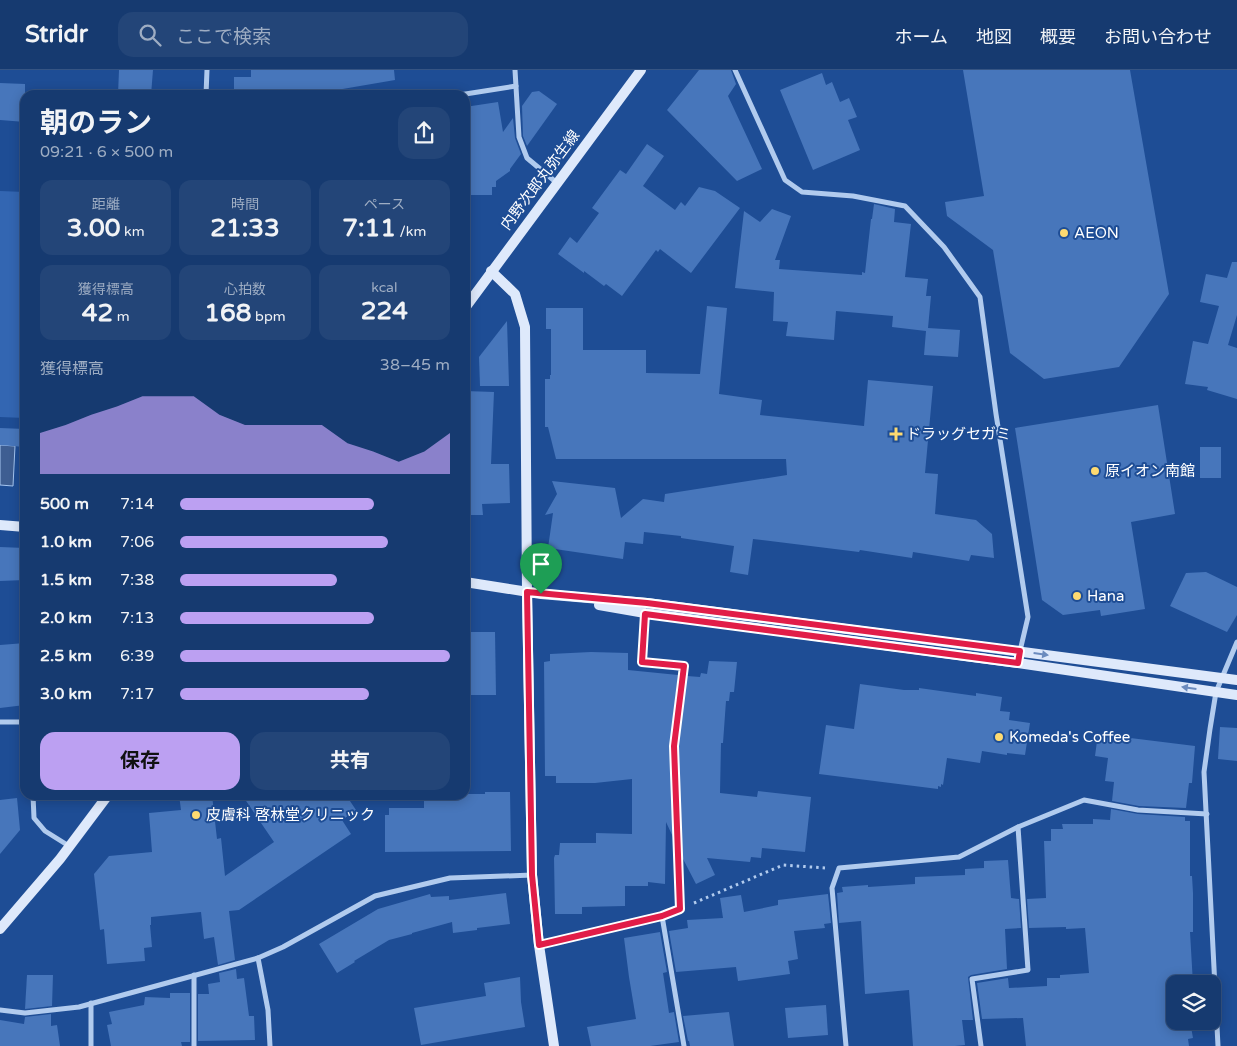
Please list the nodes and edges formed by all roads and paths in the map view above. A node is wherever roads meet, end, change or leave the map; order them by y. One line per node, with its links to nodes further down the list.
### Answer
1 (207, 70): 6 (street)
2 (515, 70): 5 (street)
3 (641, 70): 8 (street, 内野次郎丸弥生線)
4 (735, 70): 18 (street)
5 (516, 86): 7 (street); 8 (street)
6 (206, 90)
7 (470, 93)
8 (556, 183): 9 (street, 内野次郎丸弥生線)
9 (491, 271): 10 (street, 内野次郎丸弥生線); 14 (street)
10 (470, 301)
11 (0, 525): 12 (street)
12 (20, 527)
13 (470, 583): 14 (street)
14 (527, 592): 15 (street); 32 (street)
15 (541, 594): 16 (street); 18 (street)
16 (645, 614): 19 (street); 33 (street)
17 (1237, 642): 20 (street)
18 (1020, 651): 19 (street); 20 (street, one-way to 20)
19 (1018, 663): 22 (street, one-way to 19)
20 (1221, 678): 21 (street); 22 (street)
21 (1237, 680)
22 (1216, 692): 23 (street); 28 (street)
23 (1237, 695)
24 (0, 722): 25 (street)
25 (20, 722)
26 (33, 800): 30 (street)
27 (104, 800): 30 (street)
28 (1206, 814): 29 (street); 48 (street)
29 (1018, 827): 31 (street); 47 (street)
30 (69, 846): 35 (street)
31 (839, 868): 33 (path); 46 (street)
32 (532, 875): 36 (street); 37 (street)
33 (680, 909): 34 (street)
34 (662, 916): 36 (street); 45 (street)
35 (0, 929)
36 (539, 945): 44 (street)
37 (258, 958): 38 (street); 43 (street)
38 (194, 975): 39 (street); 42 (street)
39 (91, 1003): 40 (street); 41 (street)
40 (0, 1010)
41 (91, 1046)
42 (194, 1046)
43 (270, 1046)
44 (554, 1046)
45 (684, 1046)
46 (846, 1046)
47 (980, 1046)
48 (1218, 1046)

